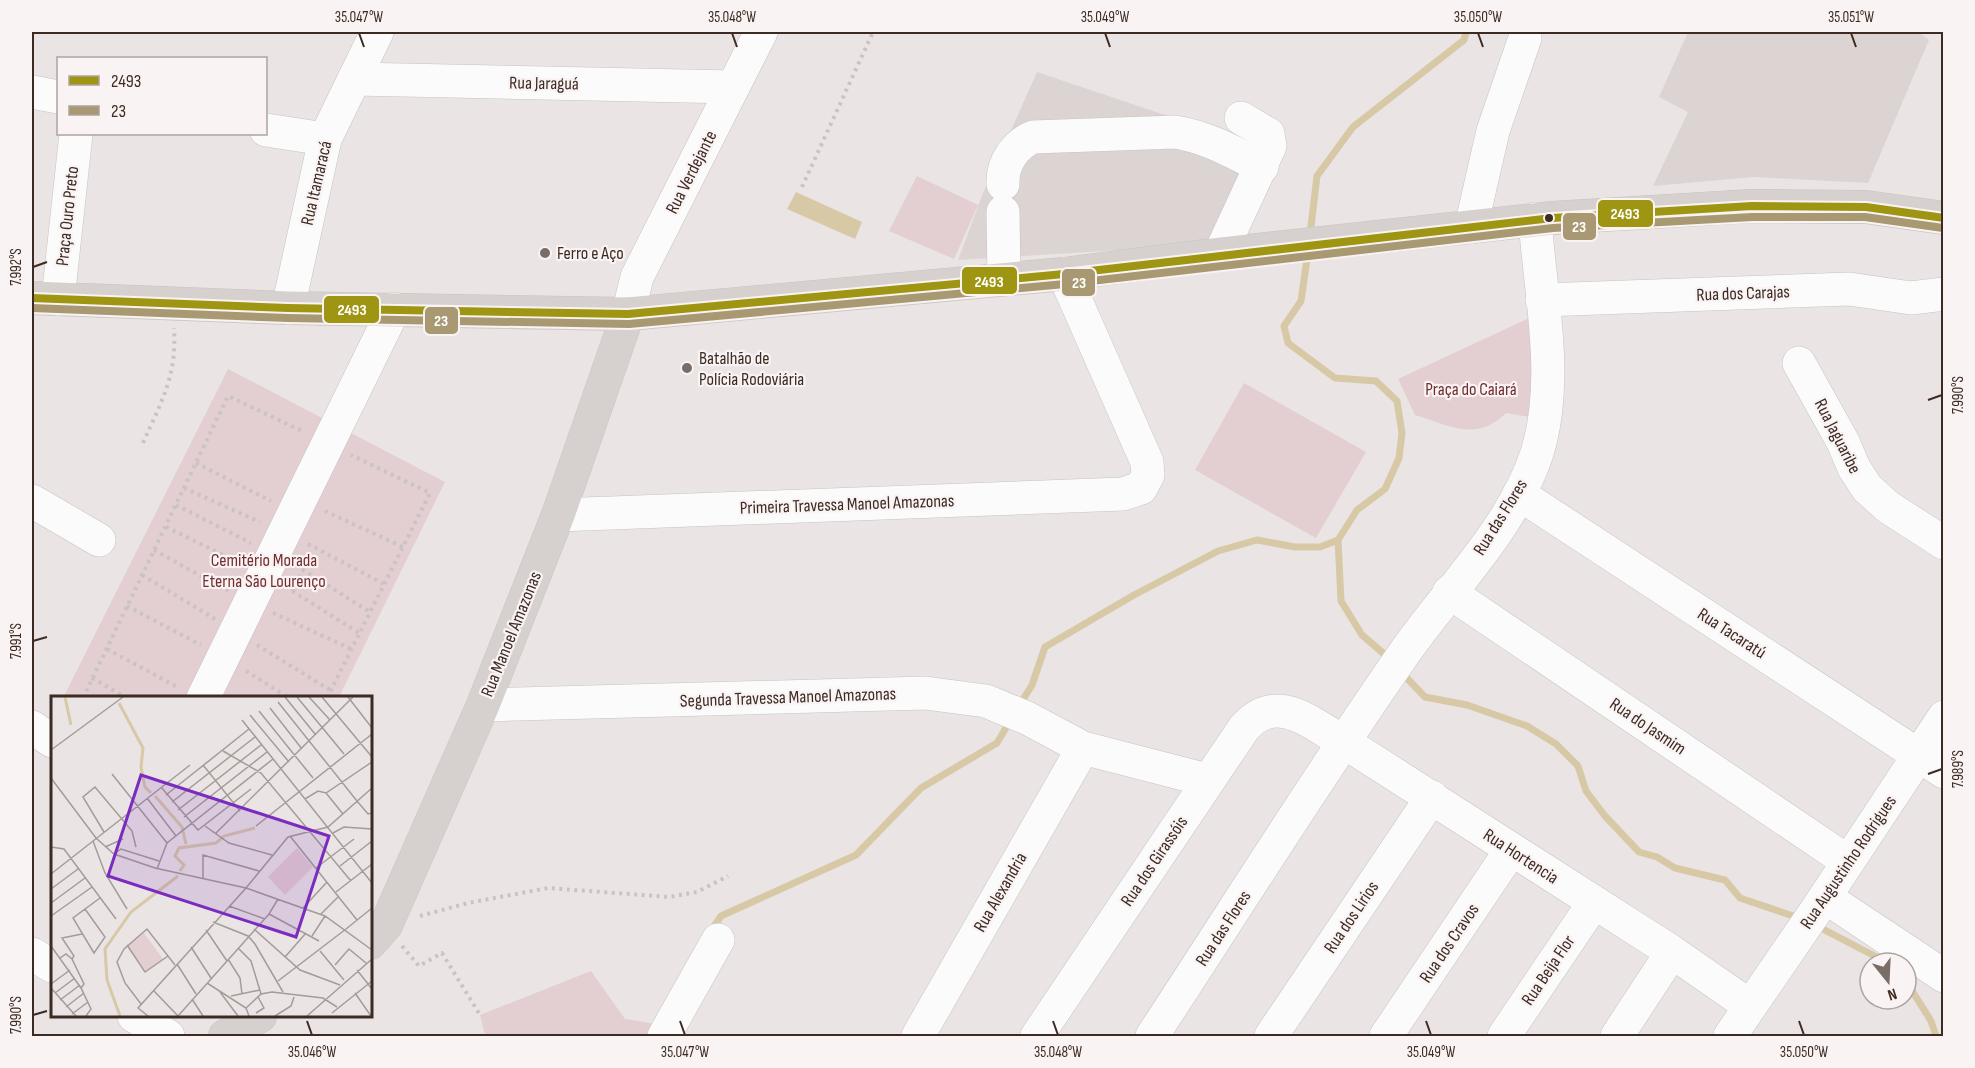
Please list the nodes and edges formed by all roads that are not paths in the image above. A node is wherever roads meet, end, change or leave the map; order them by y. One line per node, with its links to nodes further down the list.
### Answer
1 (377, 32): 4 (street, Rua Itamaracá)
2 (761, 32): 5 (street, Rua Verdejante)
3 (1525, 38): 15 (street)
4 (354, 79): 5 (street, Rua Jaraguá); 11 (street, Rua Itamaracá)
5 (733, 87): 24 (street, Rua Verdejante)
6 (32, 92): 7 (street)
7 (57, 97)
8 (1241, 118): 12 (street)
9 (267, 130): 11 (street)
10 (76, 135): 20 (street, Praça Ouro Preto)
11 (325, 139): 22 (street, Rua Itamaracá)
12 (1262, 167): 16 (street); 18 (street)
13 (1944, 218): 14 (main road)
14 (1535, 219): 15 (main road); 21 (street, Rua das Flores)
15 (1471, 227): 16 (main road)
16 (1220, 254): 17 (main road)
17 (1064, 274): 18 (main road); 28 (street, Primeira Travessa Manoel Amazonas)
18 (1004, 278): 24 (main road)
19 (1944, 294): 21 (street, Rua dos Carajas)
20 (45, 299): 22 (main road)
21 (1542, 300): 26 (street, Rua das Flores)
22 (288, 308): 23 (main road)
23 (394, 309): 24 (main road); 32 (street)
24 (628, 314): 28 (main road, Rua Manoel Amazonas)
25 (1799, 363): 30 (street, Rua Jaguaribe)
26 (1519, 494): 31 (street, Rua das Flores); 40 (street, Rua Tacaratú)
27 (32, 501): 29 (street)
28 (558, 515): 33 (main road, Rua Manoel Amazonas)
29 (99, 540)
30 (1944, 543)
31 (1449, 592): 38 (street, Rua das Flores); 44 (street, Rua do Jasmim)
32 (194, 695)
33 (483, 705): 39 (street, Segunda Travessa Manoel Amazonas); 47 (main road, Rua Manoel Amazonas)
34 (1288, 711): 38 (street, Rua Hortencia); 41 (street, Rua dos Girassóis)
35 (1944, 717): 40 (street, Rua Augustinho Rodrigues)
36 (32, 727): 37 (street)
37 (51, 740)
38 (1344, 742): 42 (street, Rua Hortencia); 61 (street, Rua das Flores)
39 (1083, 748): 41 (street); 56 (street, Rua Alexandria)
40 (1931, 764): 44 (street, Rua Augustinho Rodrigues)
41 (1207, 780): 60 (street, Rua dos Girassóis)
42 (1432, 797): 43 (street, Rua Hortencia); 62 (street, Rua dos Lirios)
43 (1511, 850): 46 (street, Rua Hortencia); 63 (street, Rua dos Cravos)
44 (1847, 861): 45 (street, Rua Augustinho Rodrigues)
45 (1821, 903): 52 (street); 53 (street, Rua Augustinho Rodrigues)
46 (1593, 904): 49 (street, Rua Hortencia); 64 (street, Rua Beija Flor)
47 (374, 939)
48 (718, 940): 59 (street)
49 (1672, 952): 53 (street, Rua Hortencia); 65 (street)
50 (32, 954): 51 (street)
51 (51, 965)
52 (1944, 976)
53 (1750, 1006): 66 (street, Rua Augustinho Rodrigues)
54 (136, 1017): 57 (street)
55 (258, 1017): 58 (main road)
56 (924, 1034)
57 (168, 1036)
58 (225, 1036)
59 (664, 1036)
60 (1037, 1036)
61 (1152, 1036)
62 (1271, 1036)
63 (1386, 1036)
64 (1504, 1036)
65 (1617, 1036)
66 (1730, 1036)

